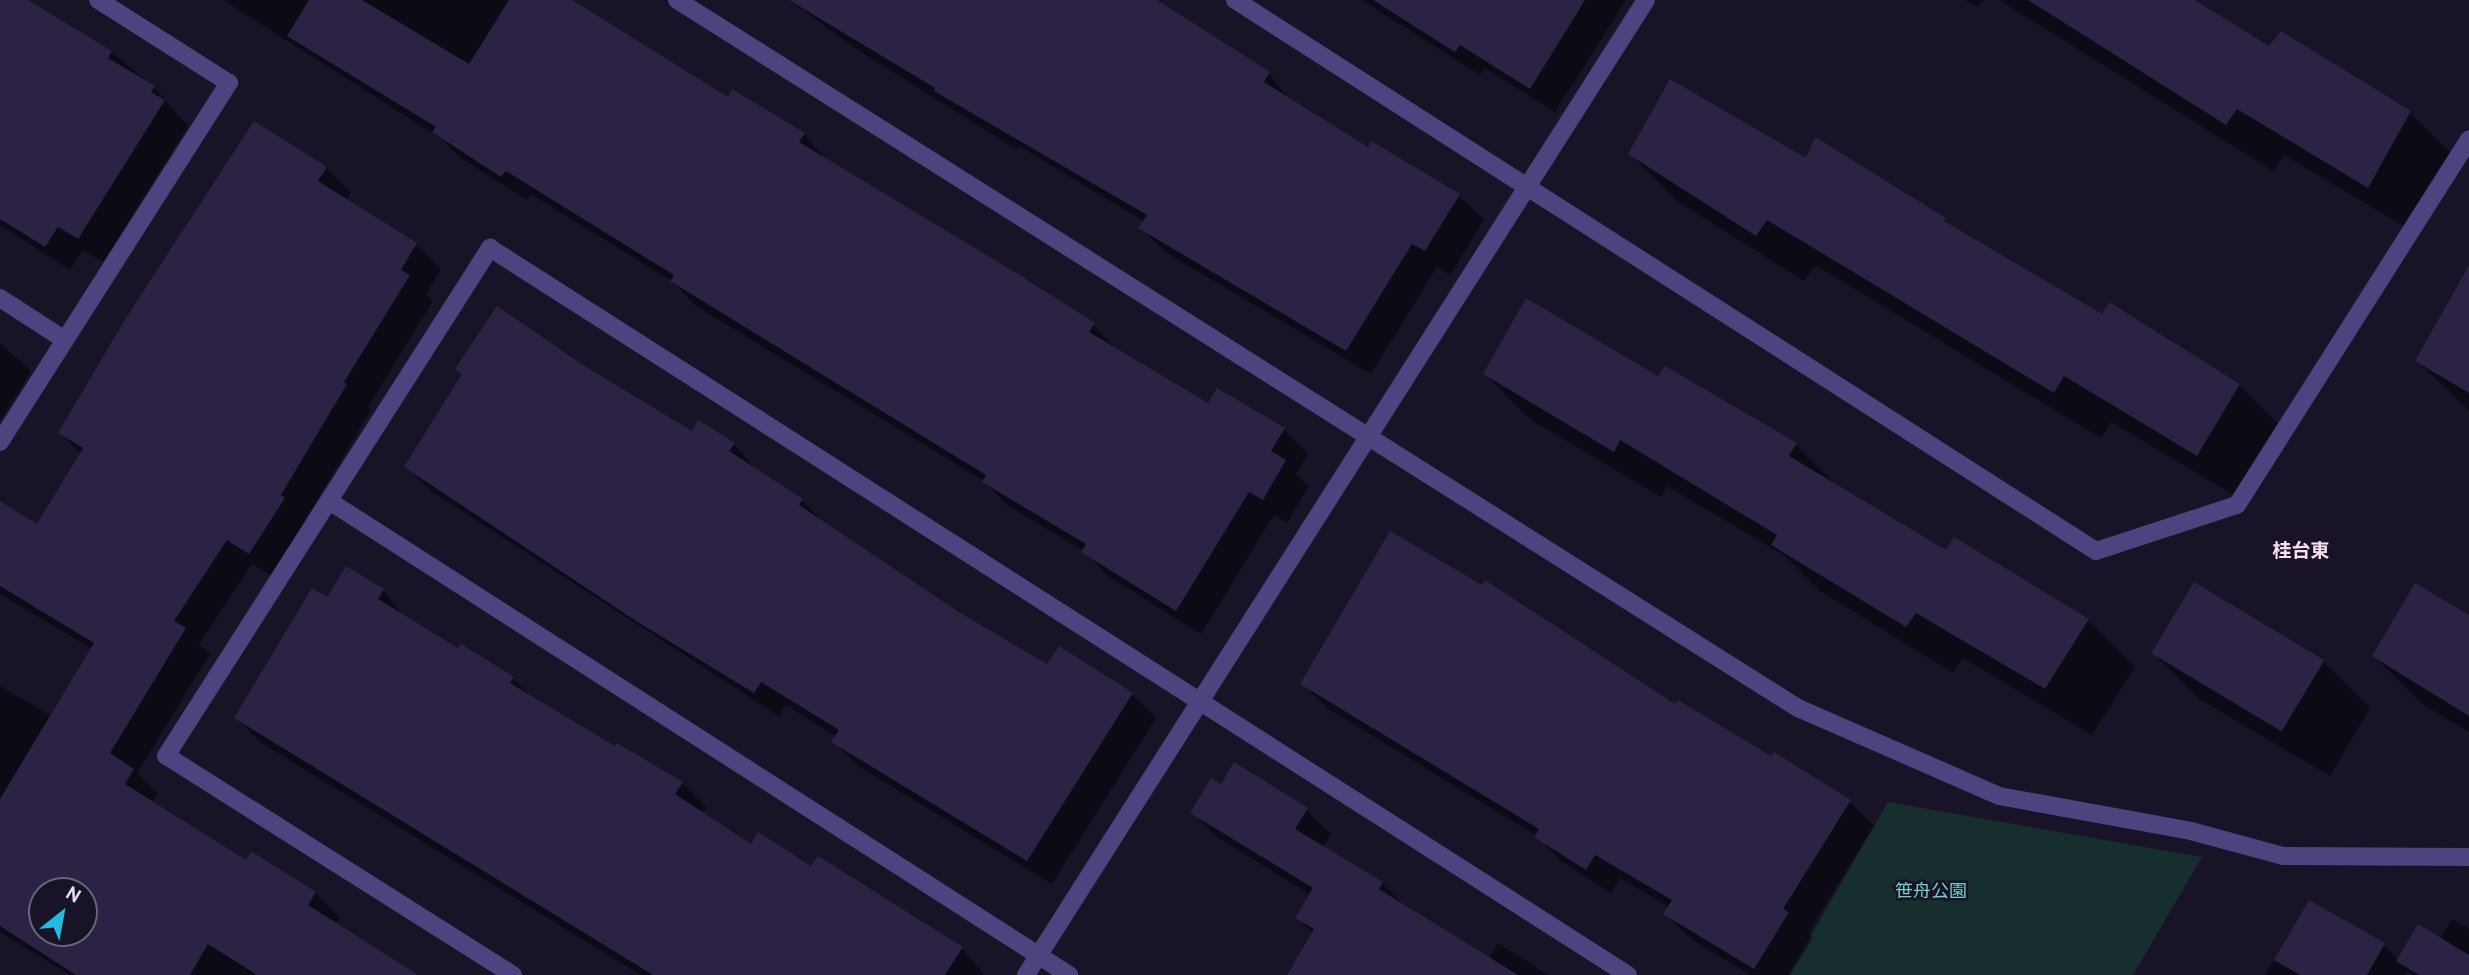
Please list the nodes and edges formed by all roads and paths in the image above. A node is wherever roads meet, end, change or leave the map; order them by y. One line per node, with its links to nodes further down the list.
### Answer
1 (98, 0): 8 (street)
2 (677, 0): 9 (street)
3 (1235, 0): 6 (street)
4 (1646, 0): 6 (street)
5 (2469, 139): 6 (street)
6 (1528, 186): 9 (street)
7 (0, 298): 8 (street)
8 (65, 340): 10 (street)
9 (1368, 438): 12 (street); 13 (street)
10 (0, 442)
11 (329, 501): 12 (street); 14 (street); 15 (street)
12 (1201, 699): 14 (street); 18 (street)
13 (2469, 857)
14 (1038, 955): 16 (street); 17 (street)
15 (513, 975)
16 (1026, 975)
17 (1069, 975)
18 (1628, 975)

